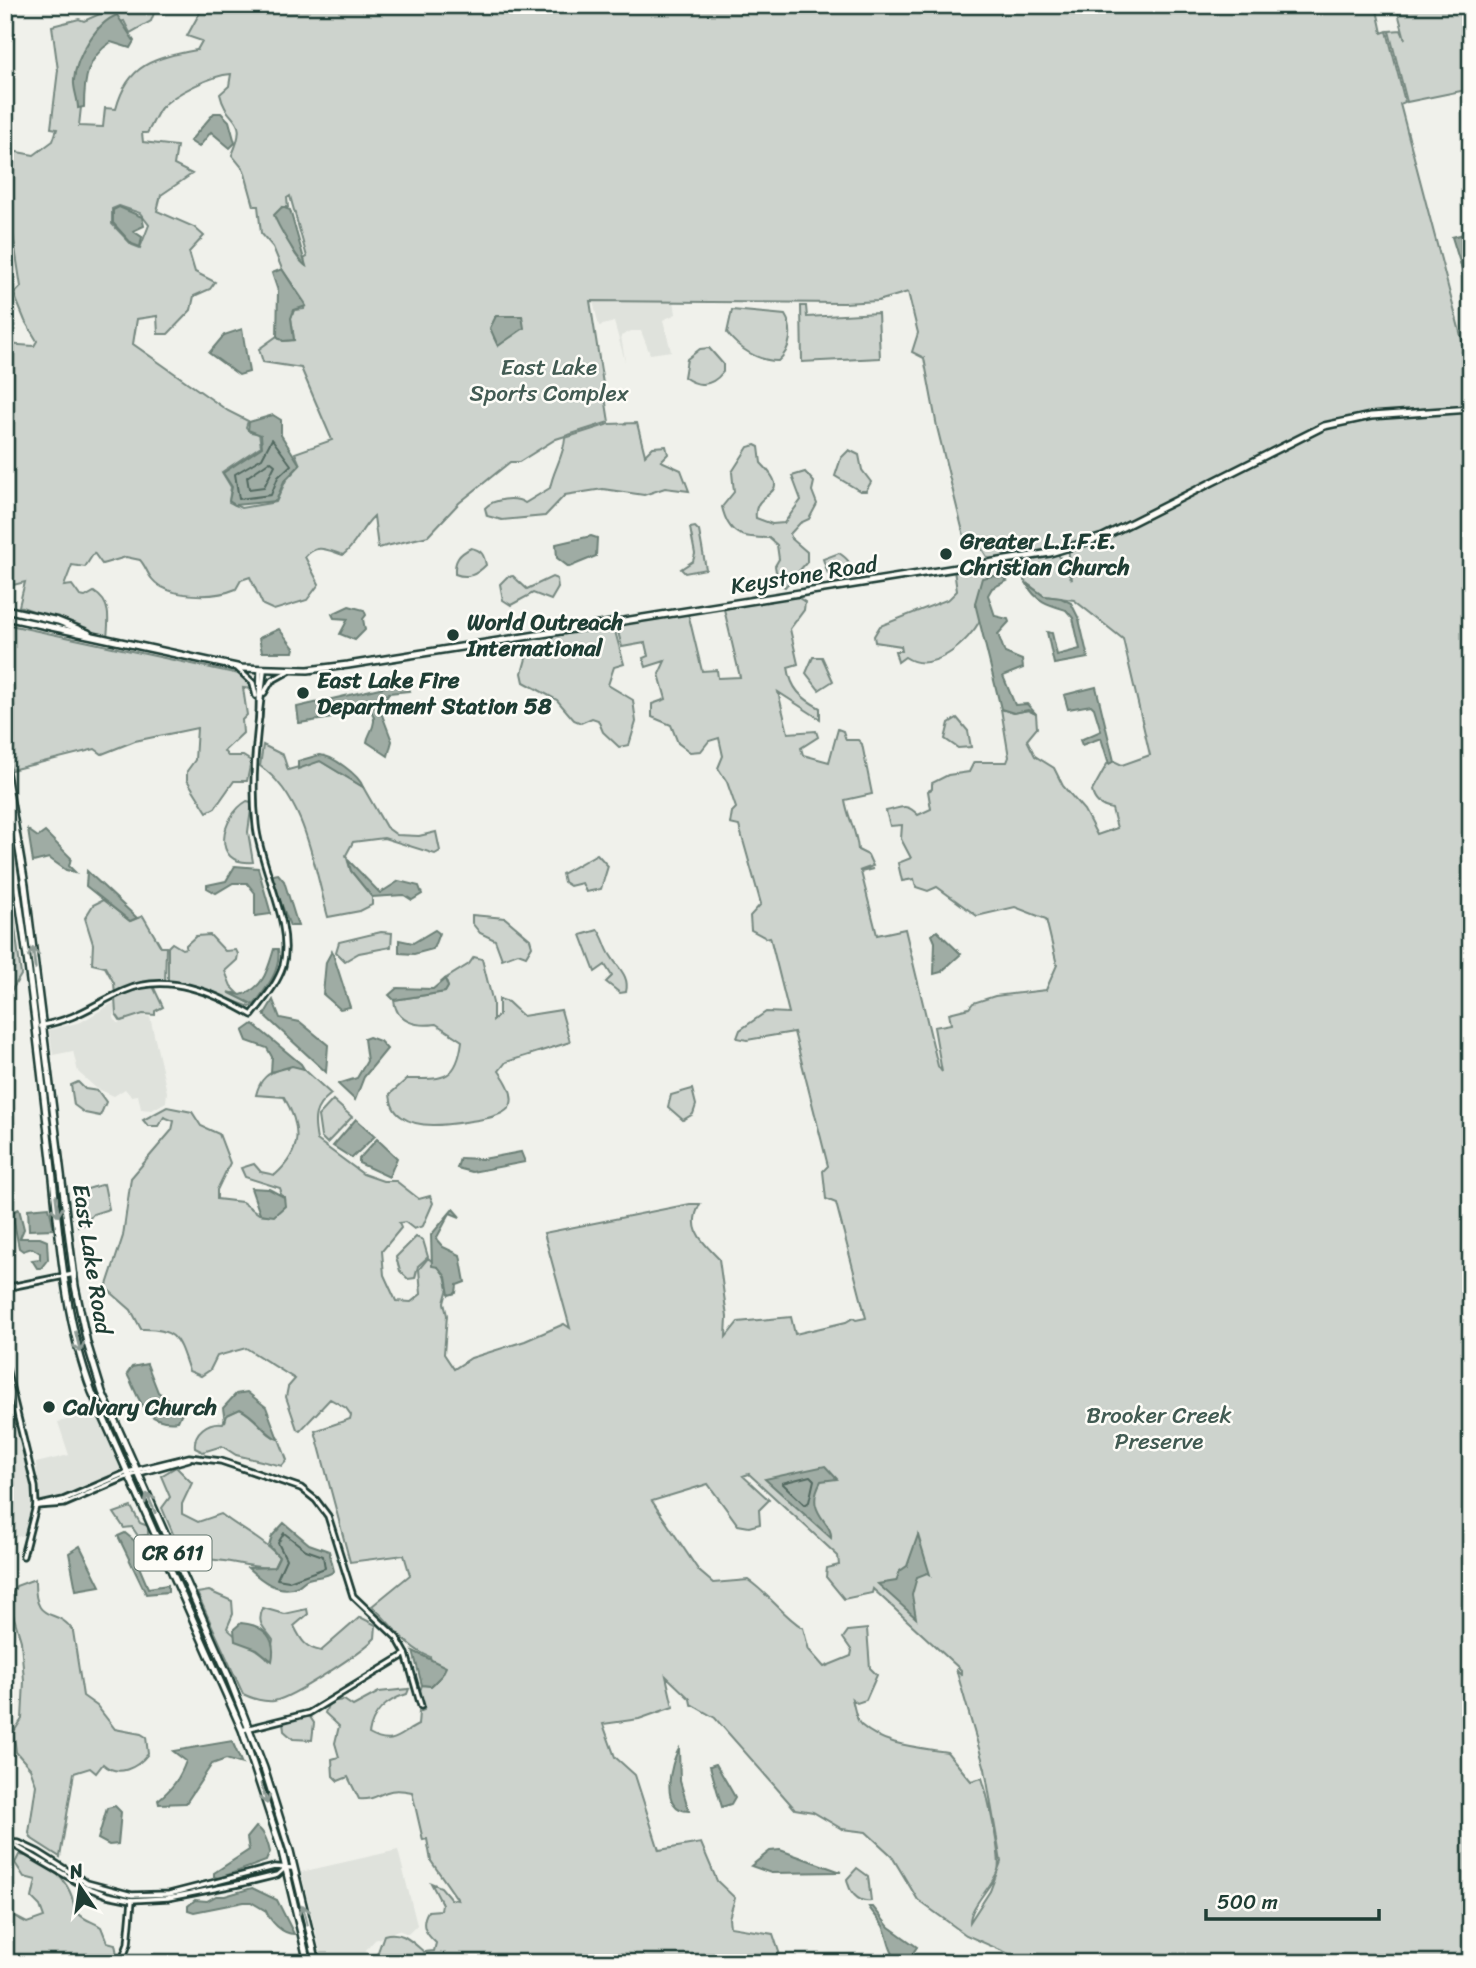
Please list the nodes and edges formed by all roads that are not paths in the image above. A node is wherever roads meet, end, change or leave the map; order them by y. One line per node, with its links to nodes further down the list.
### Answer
1 (1471, 409): 8 (main road, Keystone Road)
2 (5, 609): 4 (main road); 4 (main road, Keystone Road)
3 (5, 617): 5 (main road, Keystone Road)
4 (47, 618): 5 (main road, Keystone Road)
5 (117, 642): 6 (main road, Keystone Road)
6 (237, 668): 7 (main road, Keystone Road); 10 (street)
7 (262, 670): 8 (main road, Keystone Road); 9 (street); 10 (street)
8 (290, 670): 9 (street)
9 (261, 701): 11 (street)
10 (257, 708): 11 (street)
11 (259, 718): 14 (street)
12 (5, 767): 14 (main road, East Lake Road / CR 611, one-way to 12)
13 (5, 811): 15 (main road, East Lake Road / CR 611)
14 (42, 1026): 15 (street); 16 (main road, East Lake Road / CR 611)
15 (35, 1027): 17 (main road, East Lake Road / CR 611, one-way to 17)
16 (74, 1274): 17 (street); 20 (main road, East Lake Road / CR 611)
17 (65, 1275): 18 (street); 21 (main road, East Lake Road / CR 611, one-way to 21)
18 (5, 1288)
19 (5, 1364): 22 (street)
20 (137, 1471): 21 (street); 24 (street); 26 (main road, East Lake Road / CR 611, one-way to 20)
21 (128, 1474): 22 (street); 27 (main road, East Lake Road / CR 611)
22 (36, 1506): 23 (street)
23 (23, 1556)
24 (406, 1654): 25 (street); 26 (street)
25 (421, 1706)
26 (250, 1727): 27 (street); 31 (main road, CR 611)
27 (242, 1730): 30 (main road, CR 611, one-way to 30)
28 (5, 1842): 29 (street)
29 (12, 1844): 32 (street); 32 (street)
30 (285, 1868): 31 (street); 32 (street); 32 (street); 34 (main road, CR 611)
31 (293, 1868): 35 (main road, CR 611, one-way to 31)
32 (132, 1897): 33 (street)
33 (121, 1963)
34 (309, 1963)
35 (317, 1963)

